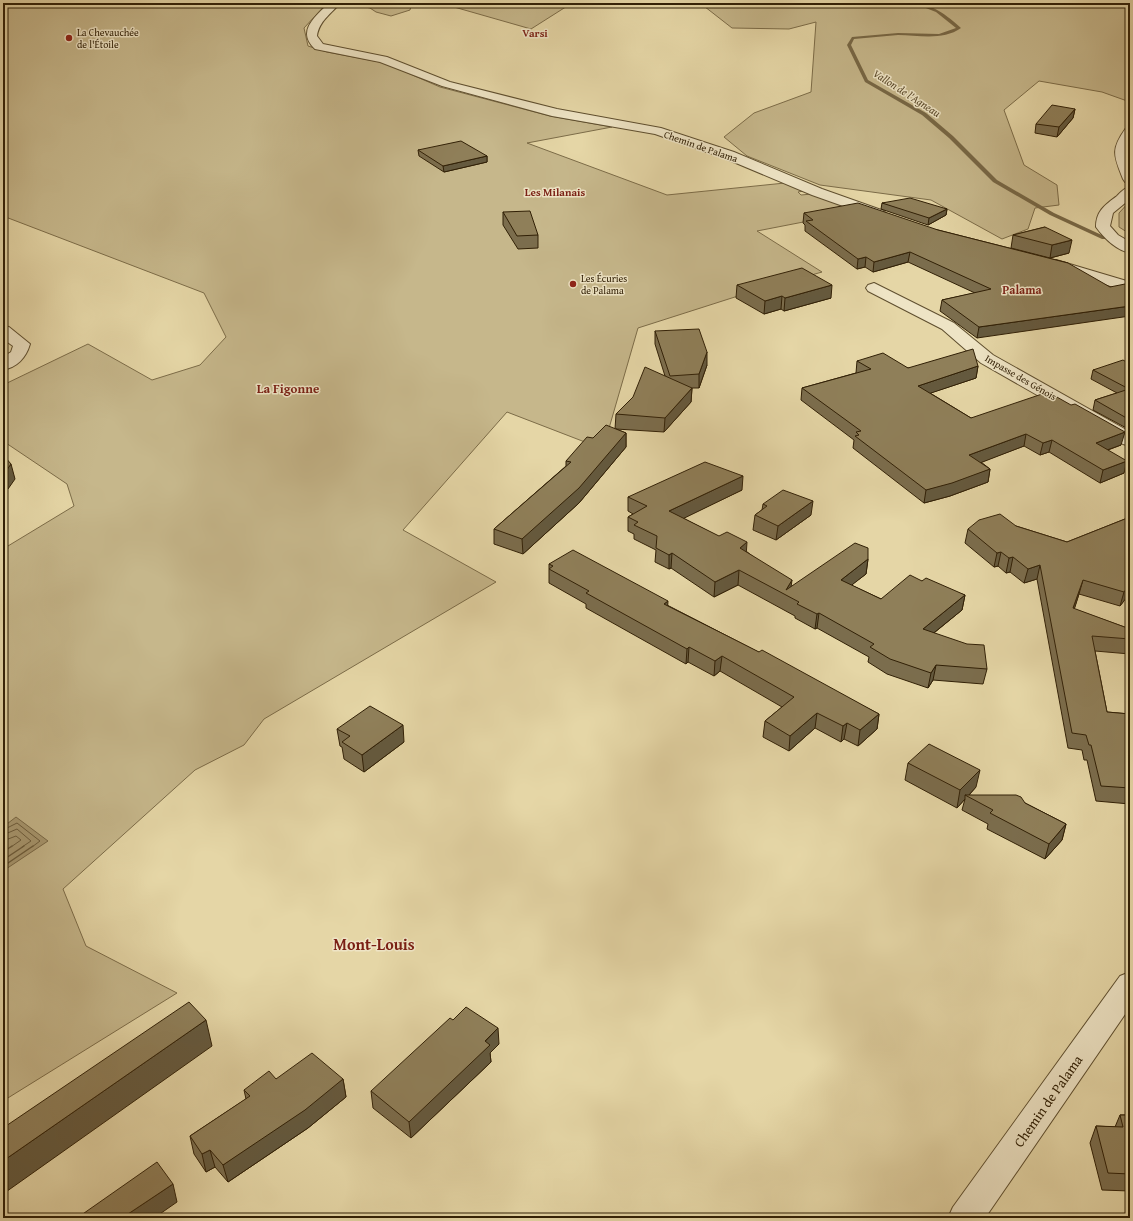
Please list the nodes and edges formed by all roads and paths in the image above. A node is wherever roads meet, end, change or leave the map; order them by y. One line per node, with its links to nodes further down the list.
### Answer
1 (335, 3): 5 (street, Chemin de Palama)
2 (1130, 131): 3 (street)
3 (1130, 179)
4 (1130, 191): 6 (street)
5 (894, 219)
6 (1128, 247)
7 (1047, 263): 8 (street)
8 (1130, 287)
9 (874, 288): 12 (street, Impasse des Génois)
10 (4, 333): 11 (street)
11 (3, 365)
12 (1130, 440)
13 (1130, 984): 14 (street, Chemin de Palama)
14 (965, 1218)

